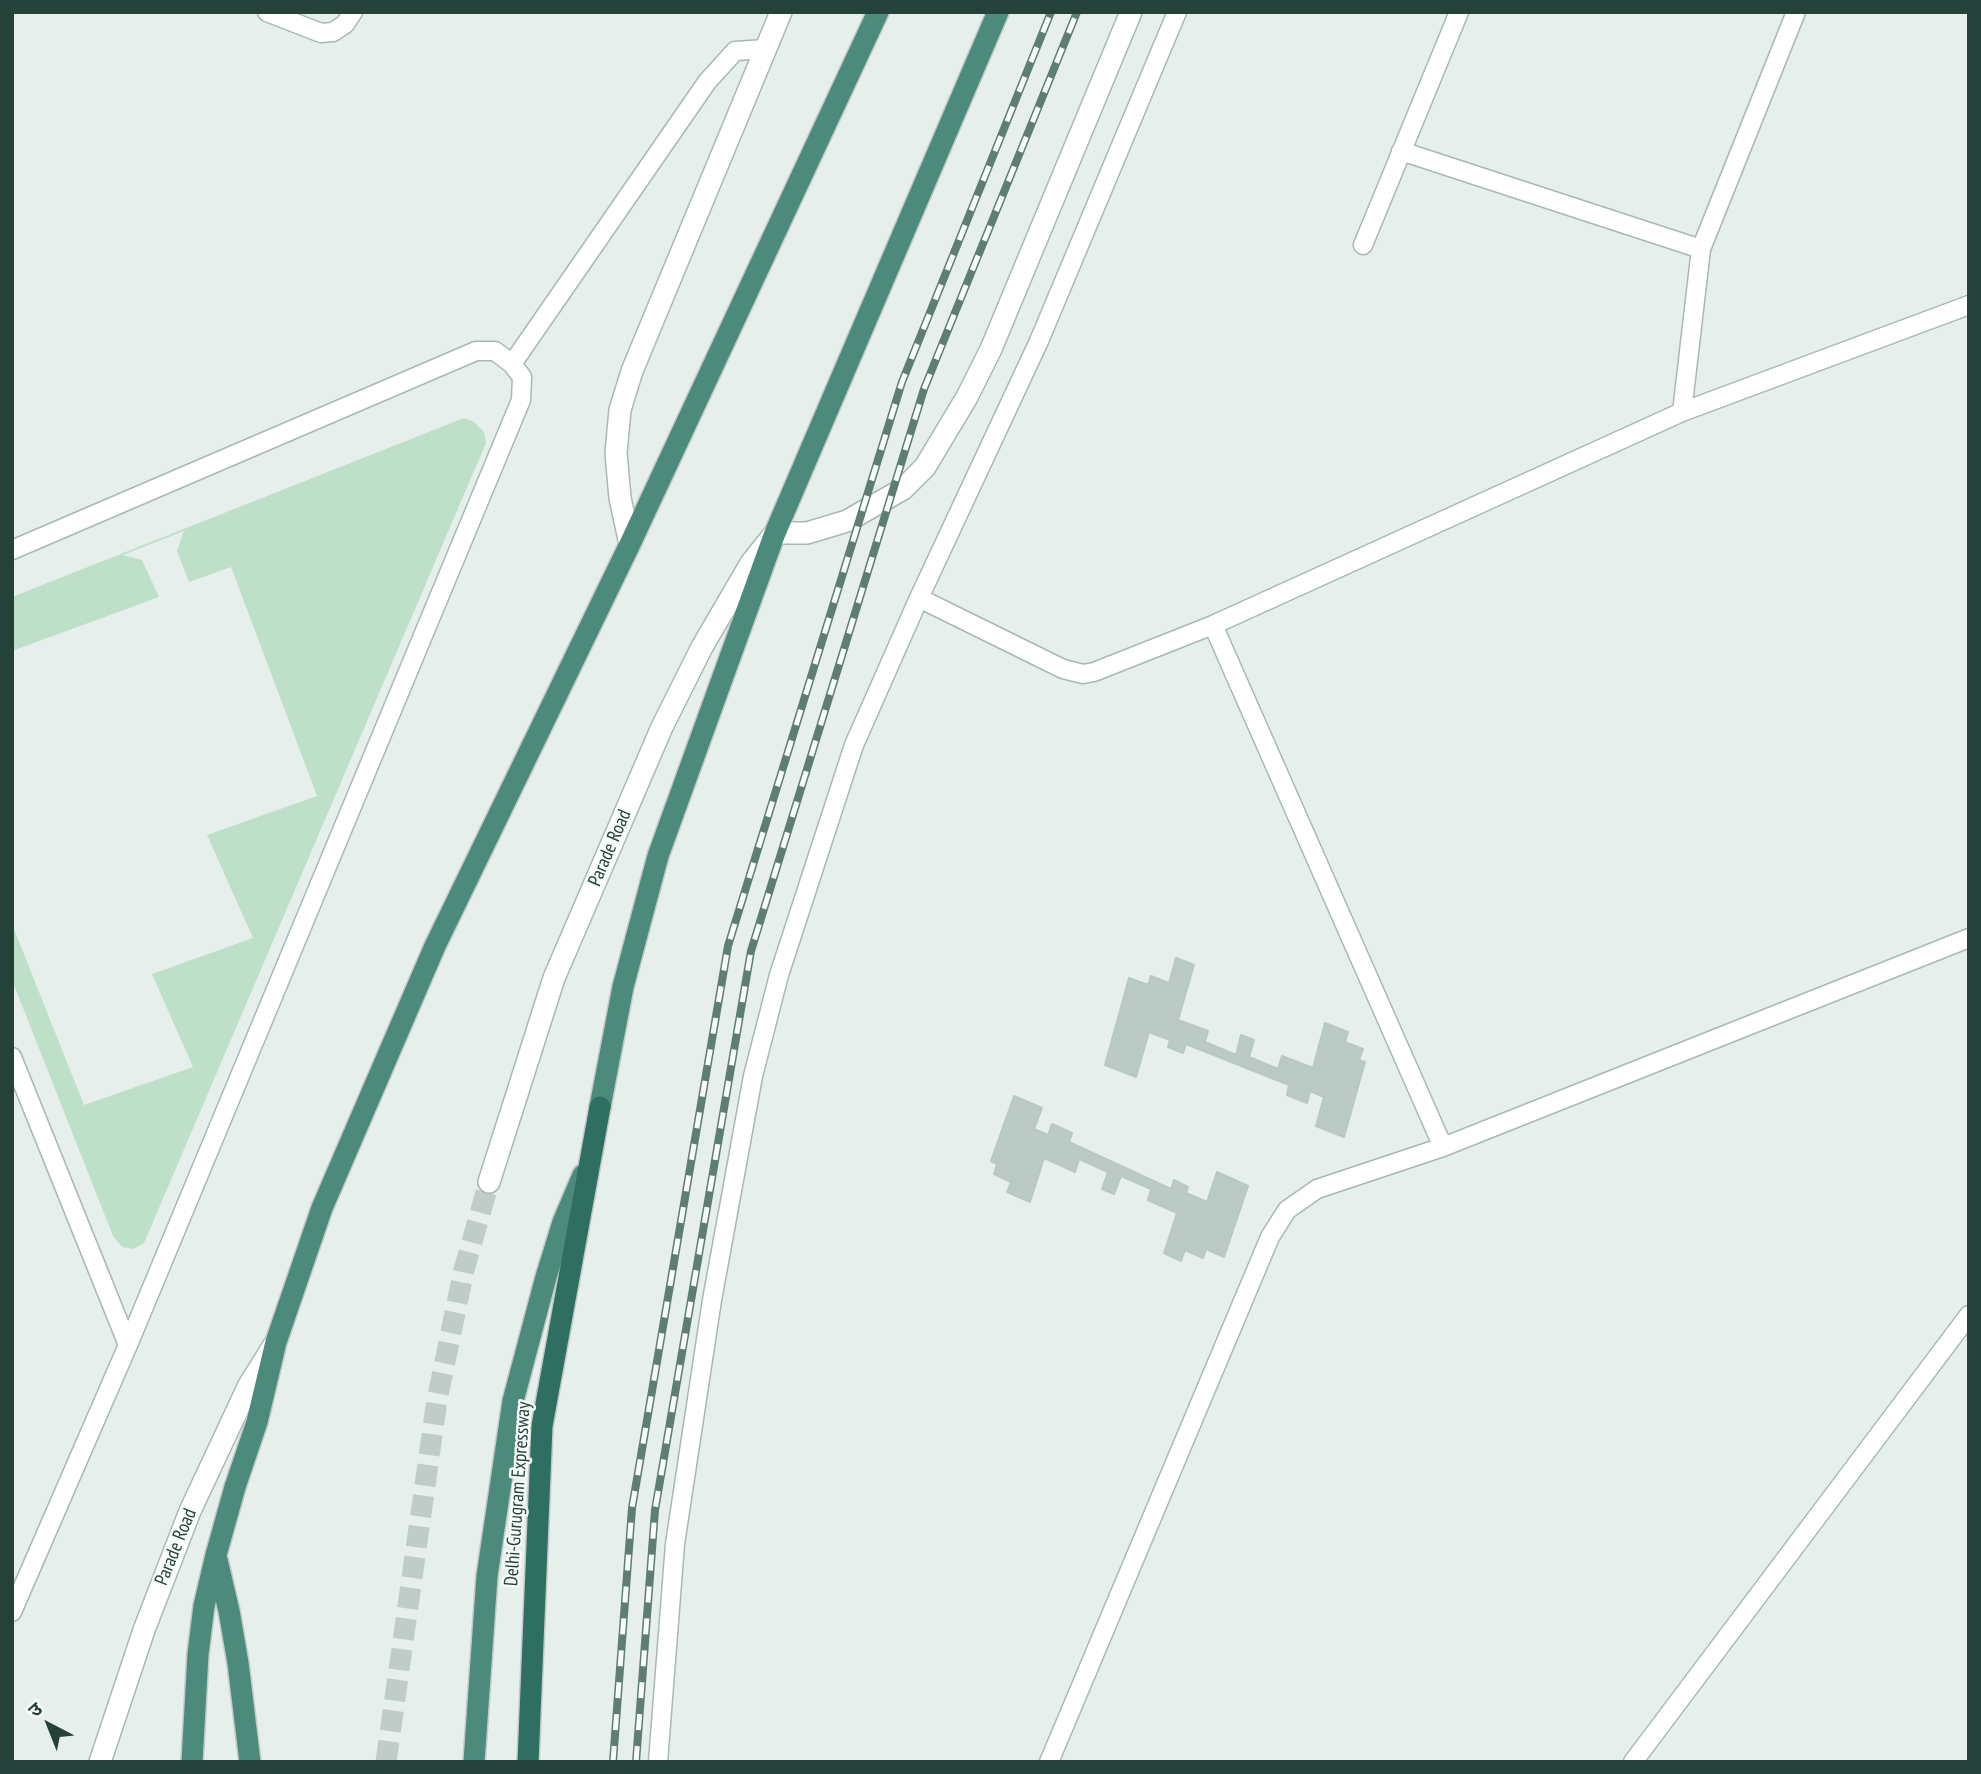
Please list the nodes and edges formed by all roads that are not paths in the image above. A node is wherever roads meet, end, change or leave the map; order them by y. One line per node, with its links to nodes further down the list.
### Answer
1 (267, 12): 2 (lane)
2 (353, 12)
3 (781, 12): 10 (street)
4 (878, 12): 18 (highway)
5 (998, 12): 17 (highway)
6 (1131, 12): 17 (street)
7 (1177, 12): 20 (lane)
8 (1459, 12): 11 (lane)
9 (1796, 12): 13 (lane)
10 (766, 49): 15 (lane); 18 (street)
11 (1401, 151): 12 (lane); 13 (lane)
12 (1363, 245)
13 (1701, 249): 16 (lane)
14 (1969, 305): 16 (lane)
15 (512, 363): 19 (lane); 29 (lane)
16 (1682, 412): 21 (lane)
17 (775, 533): 25 (highway, Delhi-Gurugram Expressway); 26 (street, Parade Road)
18 (630, 544): 28 (highway)
19 (12, 550)
20 (919, 598): 21 (lane); 37 (lane)
21 (1213, 625): 24 (lane)
22 (1969, 938): 24 (lane)
23 (14, 1068): 29 (lane)
24 (1443, 1147): 38 (lane)
25 (589, 1161): 35 (highway); 36 (highway, Delhi-Gurugram Expressway)
26 (489, 1182)
27 (1969, 1315): 39 (lane)
28 (276, 1342): 30 (highway); 32 (street, Parade Road)
29 (128, 1345): 31 (lane)
30 (216, 1555): 33 (highway); 34 (highway)
31 (12, 1612)
32 (100, 1762)
33 (192, 1762)
34 (250, 1762)
35 (474, 1762)
36 (528, 1762)
37 (658, 1762)
38 (1049, 1762)
39 (1633, 1762)

